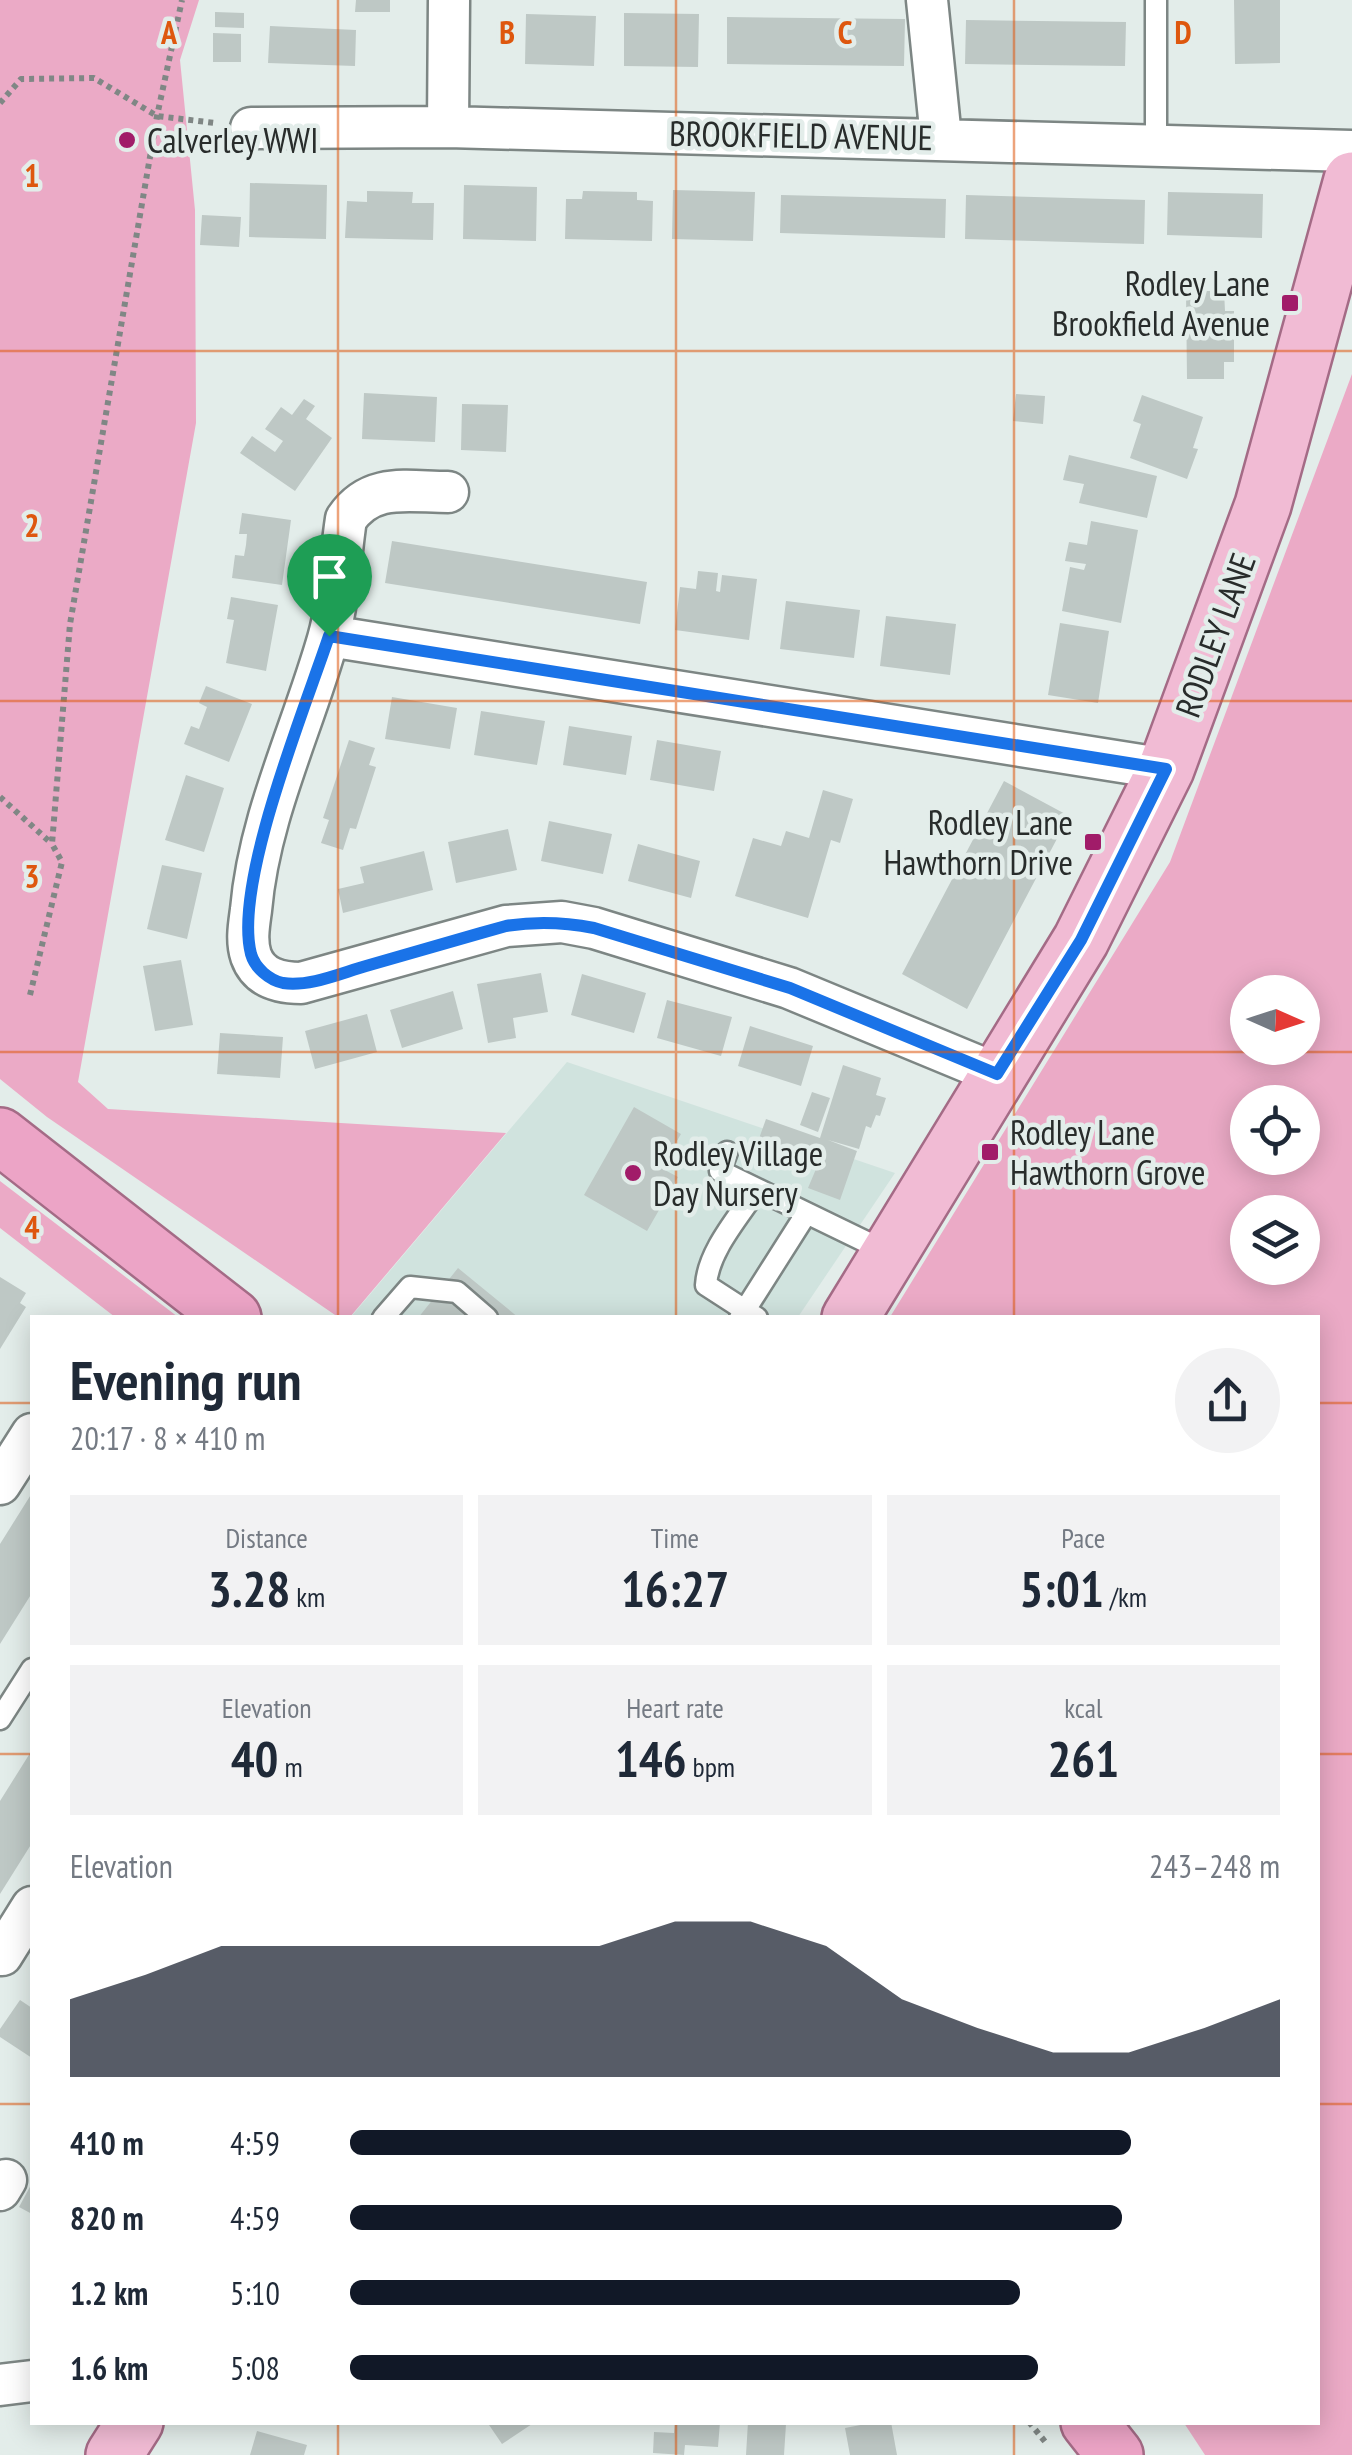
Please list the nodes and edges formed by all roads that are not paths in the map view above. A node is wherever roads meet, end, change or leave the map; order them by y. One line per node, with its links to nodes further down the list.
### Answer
1 (449, 0): 4 (street)
2 (927, 0): 6 (street)
3 (1156, 0): 7 (lane)
4 (448, 127): 5 (street, BROOKFIELD AVENUE); 6 (street, BROOKFIELD AVENUE)
5 (250, 128)
6 (941, 138): 7 (street, BROOKFIELD AVENUE)
7 (1156, 144): 8 (street, BROOKFIELD AVENUE)
8 (1352, 151)
9 (1352, 180): 12 (main road, RODLEY LANE)
10 (448, 492): 11 (street)
11 (329, 636): 12 (street); 13 (street)
12 (1166, 769): 13 (main road, RODLEY LANE)
13 (997, 1074): 18 (main road, RODLEY LANE)
14 (0, 1136): 19 (highway)
15 (727, 1152): 16 (lane)
16 (756, 1189): 17 (lane); 22 (lane)
17 (806, 1214): 18 (lane); 22 (lane)
18 (889, 1253): 23 (main road, RODLEY LANE)
19 (229, 1315)
20 (387, 1315): 21 (lane)
21 (484, 1315)
22 (747, 1315)
23 (852, 1315)
24 (30, 1437): 25 (street)
25 (0, 1484)
26 (30, 1672): 27 (lane)
27 (0, 1719)
28 (30, 1909): 29 (street)
29 (1, 1954)
30 (30, 2381): 31 (street)
31 (0, 2385)
32 (133, 2425): 34 (main road)
33 (1091, 2425): 35 (highway)
34 (114, 2455)
35 (1114, 2455)

